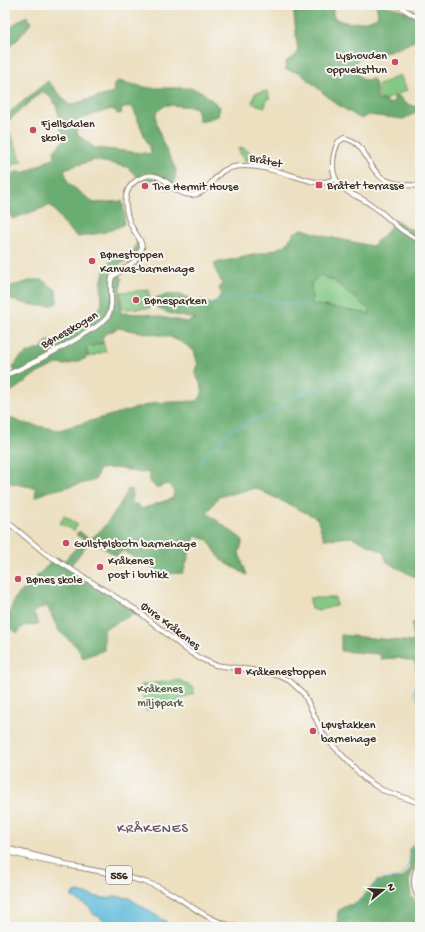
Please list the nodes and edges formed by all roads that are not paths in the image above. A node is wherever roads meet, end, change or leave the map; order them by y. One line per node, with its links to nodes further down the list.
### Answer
1 (397, 5): 2 (main road)
2 (420, 18)
3 (336, 179): 4 (main road); 5 (main road); 6 (main road, Bråtet)
4 (420, 186)
5 (420, 240)
6 (142, 245): 7 (main road, Bønesskogen)
7 (5, 375)
8 (5, 520): 9 (main road, Øvre Kråkenes)
9 (420, 805)
10 (5, 848): 13 (main road, 556)
11 (5, 851): 13 (main road, 556)
12 (420, 861): 14 (main road)
13 (73, 866): 15 (main road, 556)
14 (420, 900)
15 (241, 927)

